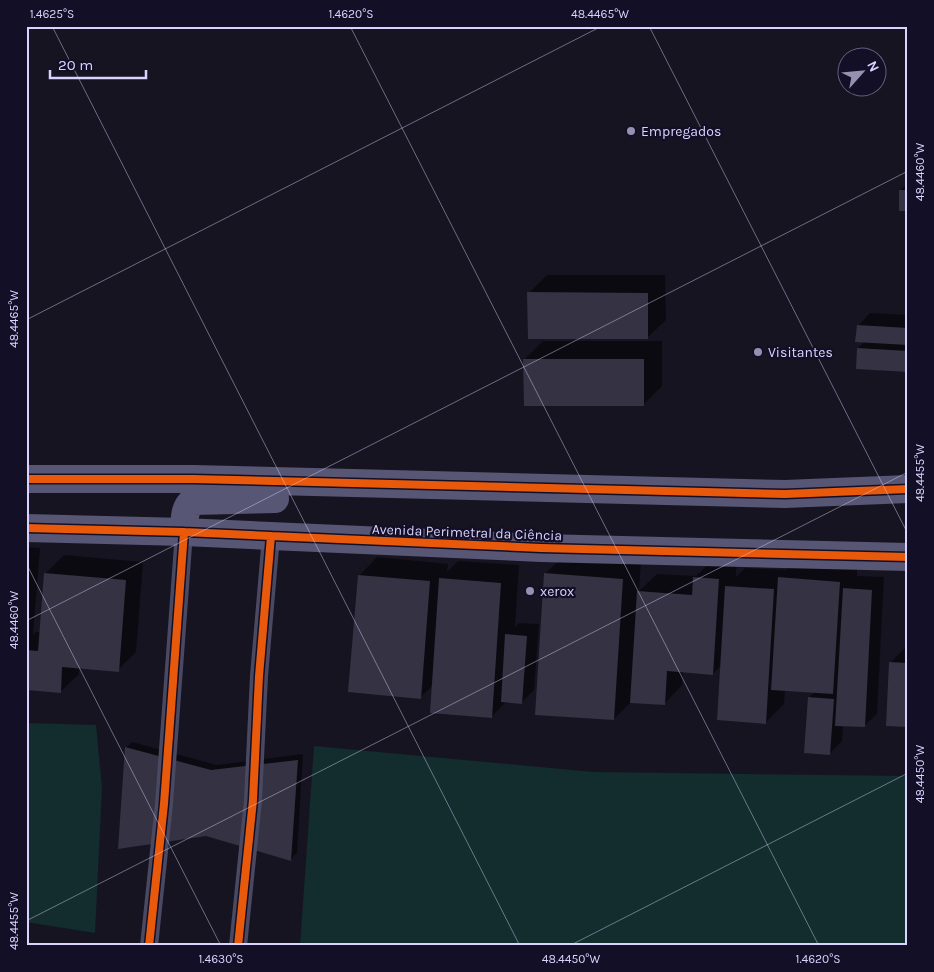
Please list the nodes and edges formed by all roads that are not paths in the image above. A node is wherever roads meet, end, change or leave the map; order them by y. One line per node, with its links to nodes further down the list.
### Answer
1 (26, 479): 2 (main road)
2 (533, 488): 3 (main road); 5 (main road)
3 (908, 489)
4 (26, 528): 5 (main road, Avenida Perimetral da Ciência)
5 (184, 532): 6 (main road, Avenida Perimetral da Ciência); 8 (lane)
6 (271, 536): 7 (main road, Avenida Perimetral da Ciência); 9 (lane)
7 (908, 557)
8 (149, 946)
9 (238, 946)

